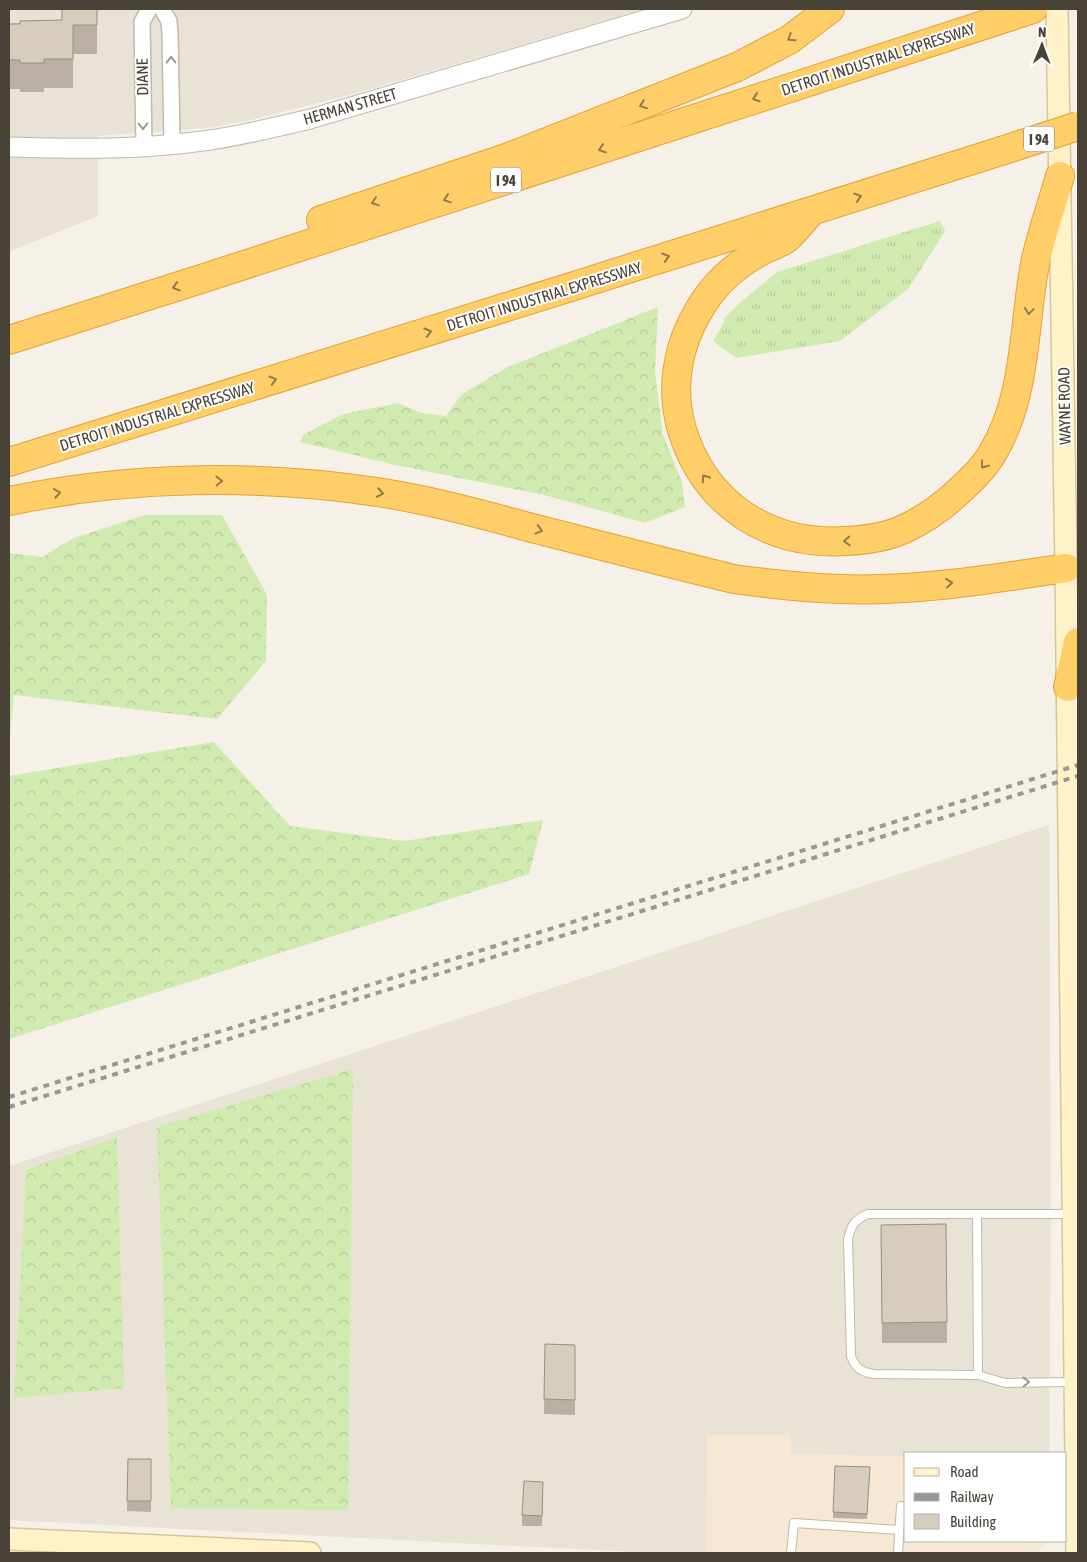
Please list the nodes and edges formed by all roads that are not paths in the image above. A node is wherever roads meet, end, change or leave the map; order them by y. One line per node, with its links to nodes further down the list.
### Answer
1 (148, 9): 9 (street, DIANE, one-way to 9)
2 (162, 9): 8 (street, DIANE, one-way to 2)
3 (682, 9): 8 (street, HERMAN STREET)
4 (830, 9): 13 (highway, one-way to 13)
5 (1033, 9): 13 (highway, DETROIT INDUSTRIAL EXPRESSWAY / I 94, one-way to 13)
6 (1057, 9): 11 (main road, WAYNE ROAD)
7 (1078, 126): 12 (highway, DETROIT INDUSTRIAL EXPRESSWAY / I 94, one-way to 7, bridge)
8 (172, 144): 9 (street, HERMAN STREET)
9 (144, 147): 10 (street, HERMAN STREET)
10 (9, 148)
11 (1060, 176): 12 (highway, one-way to 12); 17 (main road, WAYNE ROAD)
12 (812, 211): 15 (highway, DETROIT INDUSTRIAL EXPRESSWAY / I 94, one-way to 12)
13 (201, 279): 14 (highway, DETROIT INDUSTRIAL EXPRESSWAY / I 94, one-way to 14)
14 (9, 340)
15 (9, 462)
16 (9, 502): 17 (highway, one-way to 17)
17 (1066, 568): 19 (main road, WAYNE ROAD)
18 (1078, 642): 19 (highway)
19 (1068, 687): 21 (main road, WAYNE ROAD)
20 (977, 1214): 21 (lane); 22 (lane); 22 (lane)
21 (1073, 1214): 23 (main road, WAYNE ROAD)
22 (978, 1376): 23 (lane, one-way to 23)
23 (1076, 1389): 24 (main road, WAYNE ROAD)
24 (1077, 1425): 25 (main road, WAYNE ROAD)
25 (1074, 1480): 33 (main road, WAYNE ROAD)
26 (904, 1507): 27 (lane)
27 (899, 1530): 31 (lane); 32 (lane)
28 (9, 1539): 29 (main road)
29 (229, 1551): 30 (main road)
30 (310, 1553)
31 (791, 1553)
32 (898, 1553)
33 (1077, 1553)

